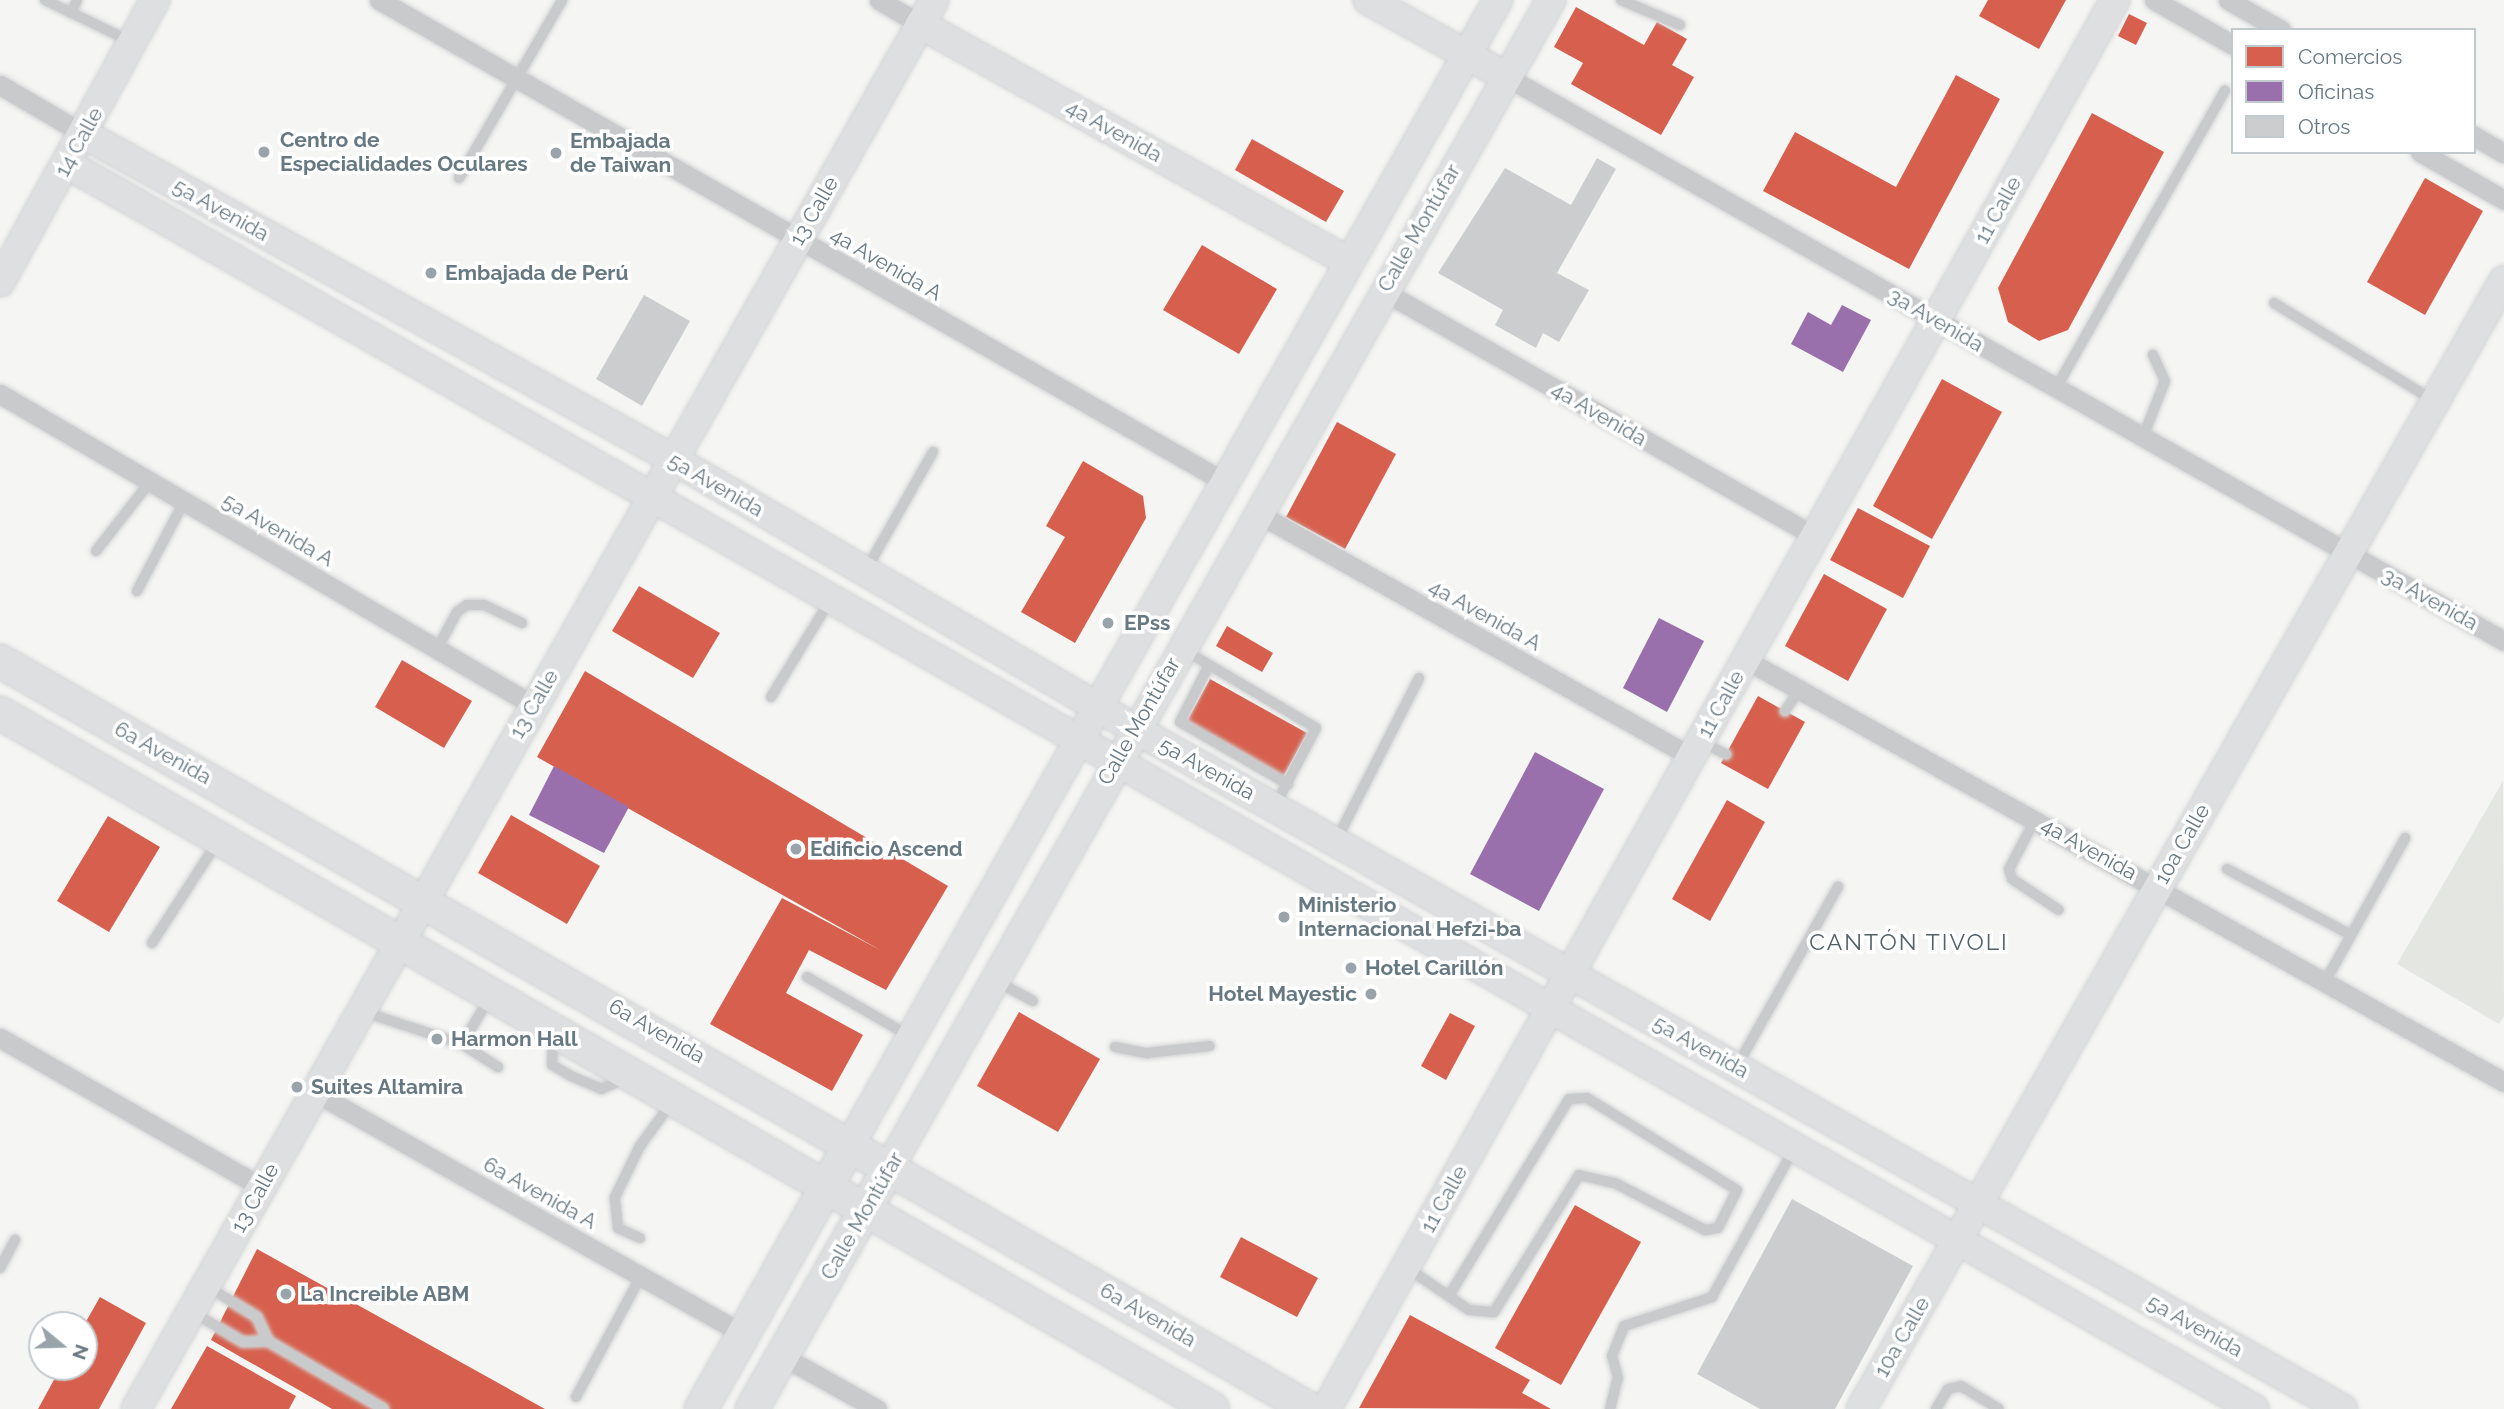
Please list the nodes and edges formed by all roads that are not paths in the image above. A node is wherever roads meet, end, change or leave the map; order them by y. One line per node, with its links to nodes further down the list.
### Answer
1 (45, 0): 15 (lane)
2 (77, 0): 15 (lane)
3 (155, 0): 18 (street, 14 Calle)
4 (379, 0): 22 (street, 4a Avenida A)
5 (562, 0): 22 (lane)
6 (879, 0): 14 (street, 4a Avenida)
7 (1368, 0): 20 (street, 3a Avenida)
8 (1498, 0): 20 (street, Calle Montúfar)
9 (1552, 0): 21 (street, Calle Montúfar)
10 (1620, 0): 16 (lane)
11 (2115, 0): 38 (street, 11 Calle)
12 (2154, 0): 19 (street)
13 (2228, 0): 17 (street)
14 (927, 12): 32 (street, 13 Calle); 33 (street, 4a Avenida)
15 (71, 13): 18 (lane)
16 (1680, 25)
17 (2277, 28)
18 (133, 42): 25 (street, 14 Calle)
19 (2231, 44)
20 (1467, 56): 21 (street, 3a Avenida); 33 (street, Calle Montúfar)
21 (1507, 77): 36 (street, Calle Montúfar); 38 (street, 3a Avenida)
22 (515, 78): 30 (lane); 32 (street, 4a Avenida A)
23 (0, 85): 25 (street, 5a Avenida)
24 (2225, 91): 40 (lane)
25 (84, 134): 29 (street, 14 Calle); 45 (street, 5a Avenida)
26 (2476, 137): 27 (street)
27 (2504, 153)
28 (2424, 154): 31 (street)
29 (67, 164): 35 (street, 14 Calle); 48 (street, 5a Avenida)
30 (459, 178)
31 (2504, 200)
32 (797, 240): 45 (street, 13 Calle); 47 (street, 4a Avenida A)
33 (1350, 262): 47 (street, Calle Montúfar)
34 (2504, 280): 42 (street, 10a Calle)
35 (0, 282)
36 (1383, 291): 50 (street, Calle Montúfar); 51 (street, 4a Avenida)
37 (2274, 303): 42 (lane)
38 (1936, 320): 40 (street, 3a Avenida); 51 (street, 11 Calle)
39 (2153, 355): 43 (lane)
40 (2056, 388): 43 (street, 3a Avenida)
41 (0, 394): 46 (street, 5a Avenida A)
42 (2435, 401): 53 (street, 10a Calle)
43 (2143, 437): 53 (street, 3a Avenida)
44 (933, 452): 54 (lane)
45 (673, 459): 48 (street, 13 Calle); 54 (street, 5a Avenida)
46 (150, 482): 49 (street, 5a Avenida A); 52 (lane)
47 (1225, 482): 69 (street, Calle Montúfar)
48 (650, 499): 56 (street, 5a Avenida); 68 (street, 13 Calle)
49 (184, 502): 55 (lane); 60 (street, 5a Avenida A)
50 (1257, 513): 59 (street, Calle Montúfar); 74 (street, 4a Avenida A)
51 (1816, 537): 61 (street, 11 Calle)
52 (96, 551)
53 (2348, 553): 58 (street, 3a Avenida); 84 (street, 10a Calle)
54 (865, 572): 69 (street, 5a Avenida)
55 (137, 591)
56 (829, 602): 67 (lane); 73 (street, 5a Avenida)
57 (522, 623): 60 (lane)
58 (2502, 635)
59 (1181, 648): 63 (lane); 72 (street, Calle Montúfar)
60 (437, 649): 68 (street, 5a Avenida A)
61 (1746, 660): 66 (street, 4a Avenida); 74 (street, 11 Calle)
62 (0, 662): 85 (main road, 6a Avenida)
63 (1209, 665): 77 (lane); 77 (lane)
64 (0, 675): 85 (lane)
65 (1419, 678): 81 (lane)
66 (1800, 689): 70 (lane); 78 (street, 4a Avenida)
67 (771, 697)
68 (533, 705): 85 (street, 13 Calle)
69 (1097, 707): 72 (street, 5a Avenida); 73 (street, Calle Montúfar)
70 (1785, 711)
71 (0, 713): 79 (main road)
72 (1135, 729): 76 (street, Calle Montúfar); 77 (street, 5a Avenida)
73 (1077, 744): 76 (street, 5a Avenida); 98 (street, Calle Montúfar)
74 (1696, 749): 75 (lane); 90 (street, 11 Calle)
75 (1726, 754)
76 (1114, 764): 92 (street, Calle Montúfar); 97 (street, 5a Avenida)
77 (1281, 796): 81 (street, 5a Avenida)
78 (2035, 819): 84 (street, 4a Avenida); 86 (lane)
79 (220, 838): 88 (main road); 89 (lane)
80 (2405, 838): 87 (lane)
81 (1336, 842): 90 (street, 5a Avenida)
82 (2227, 869): 87 (lane)
83 (1838, 887): 103 (lane)
84 (2158, 887): 93 (street, 4a Avenida); 113 (street, 10a Calle)
85 (420, 905): 88 (street, 13 Calle); 109 (main road, 6a Avenida)
86 (2059, 910)
87 (2351, 935): 93 (lane)
88 (400, 940): 94 (main road); 96 (street, 13 Calle)
89 (152, 943)
90 (1570, 974): 97 (street, 11 Calle); 103 (street, 5a Avenida)
91 (807, 977): 98 (lane)
92 (993, 979): 95 (lane); 110 (street, Calle Montúfar)
93 (2325, 982): 105 (street, 4a Avenida)
94 (492, 993): 100 (lane); 107 (main road)
95 (1033, 1001)
96 (360, 1010): 100 (lane); 106 (street, 13 Calle)
97 (1549, 1010): 108 (street, 5a Avenida); 118 (street, 11 Calle)
98 (911, 1037): 109 (street, Calle Montúfar)
99 (0, 1038): 111 (street)
100 (462, 1044): 104 (lane)
101 (1210, 1046): 102 (lane)
102 (1115, 1047)
103 (1737, 1066): 113 (street, 5a Avenida)
104 (498, 1067)
105 (2504, 1082)
106 (314, 1092): 111 (street, 13 Calle); 120 (street, 6a Avenida A)
107 (674, 1099): 112 (main road); 115 (lane)
108 (1794, 1149): 117 (street, 5a Avenida); 137 (lane)
109 (847, 1150): 110 (main road, 6a Avenida); 112 (main road, Calle Montúfar)
110 (886, 1172): 114 (main road, Calle Montúfar); 134 (lane); 135 (main road, 6a Avenida)
111 (261, 1186): 121 (street, 13 Calle)
112 (827, 1187): 114 (main road); 124 (main road, Calle Montúfar)
113 (1978, 1203): 117 (street, 10a Calle); 142 (street, 5a Avenida)
114 (865, 1209): 126 (main road, Calle Montúfar); 133 (main road)
115 (640, 1238)
116 (15, 1240): 119 (lane)
117 (1957, 1241): 138 (street, 10a Calle); 141 (street, 5a Avenida)
118 (1406, 1267): 122 (lane); 136 (street, 11 Calle)
119 (0, 1268)
120 (641, 1276): 124 (street, 6a Avenida A); 127 (lane)
121 (206, 1285): 123 (street, 13 Calle); 125 (lane)
122 (1450, 1294): 122 (lane)
123 (191, 1312): 125 (lane); 128 (street, 13 Calle)
124 (743, 1334): 130 (main road, Calle Montúfar)
125 (268, 1341): 129 (lane)
126 (782, 1356): 131 (main road, Calle Montúfar); 132 (street)
127 (576, 1397)
128 (136, 1409)
129 (384, 1409)
130 (701, 1409)
131 (752, 1409)
132 (877, 1409)
133 (1213, 1409)
134 (1282, 1409)
135 (1310, 1409)
136 (1326, 1409)
137 (1610, 1409)
138 (1861, 1409)
139 (1936, 1409): 140 (lane)
140 (1999, 1409)
141 (2254, 1409)
142 (2343, 1409)

